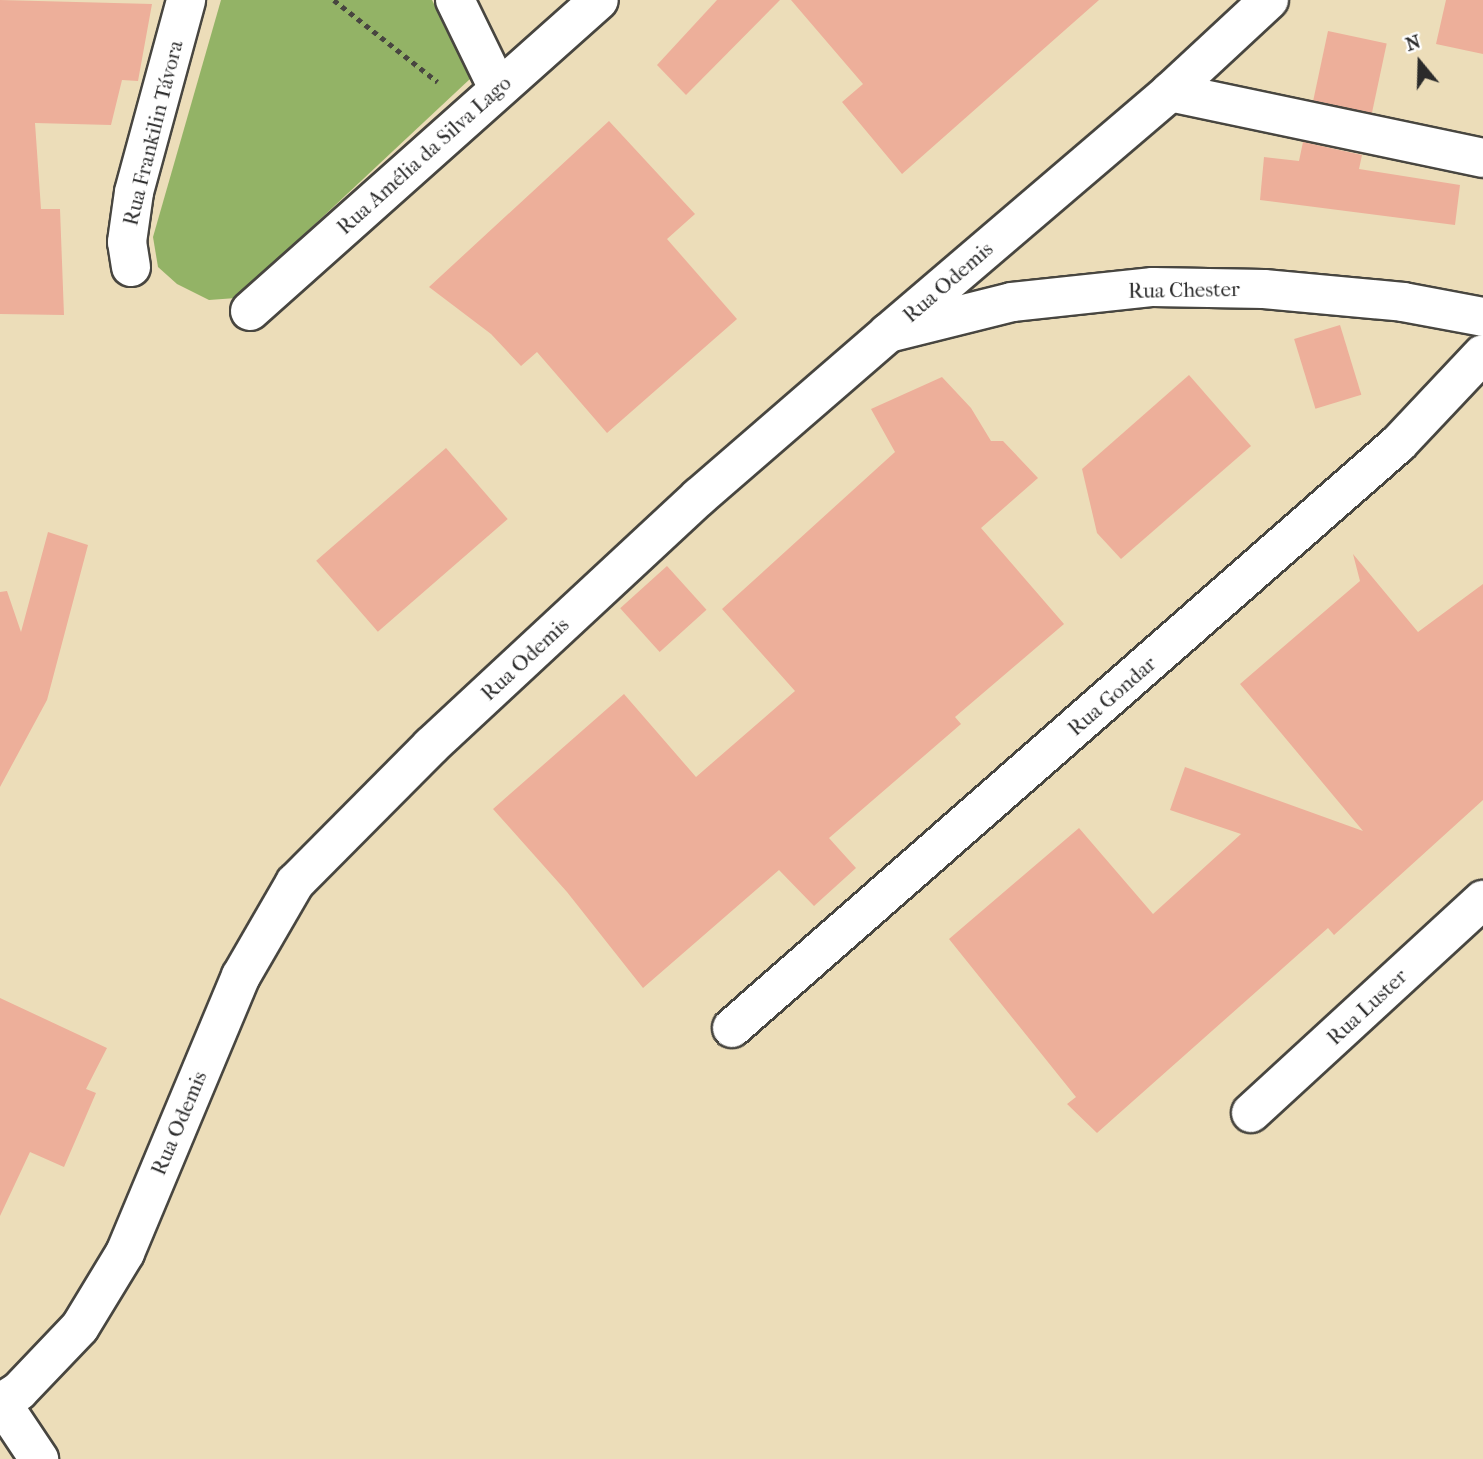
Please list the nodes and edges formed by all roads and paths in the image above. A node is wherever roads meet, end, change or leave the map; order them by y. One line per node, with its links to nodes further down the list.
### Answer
1 (186, 0): 9 (street, Rua Frankilin Távora)
2 (334, 0): 7 (path)
3 (455, 0): 7 (street)
4 (599, 0): 7 (street, Rua Amélia da Silva Lago)
5 (1269, 0): 6 (street, Rua Odemis)
6 (1170, 92): 8 (street); 12 (street, Rua Odemis)
7 (486, 99): 10 (street, Rua Amélia da Silva Lago)
8 (1483, 158)
9 (131, 267)
10 (250, 311)
11 (1483, 317): 12 (street, Rua Chester)
12 (888, 334): 17 (street, Rua Odemis)
13 (1483, 354): 15 (street, Rua Gondar)
14 (1483, 900): 16 (street, Rua Luster)
15 (732, 1028)
16 (1251, 1113)
17 (0, 1403): 18 (street, Rua Odemis)
18 (39, 1459)

